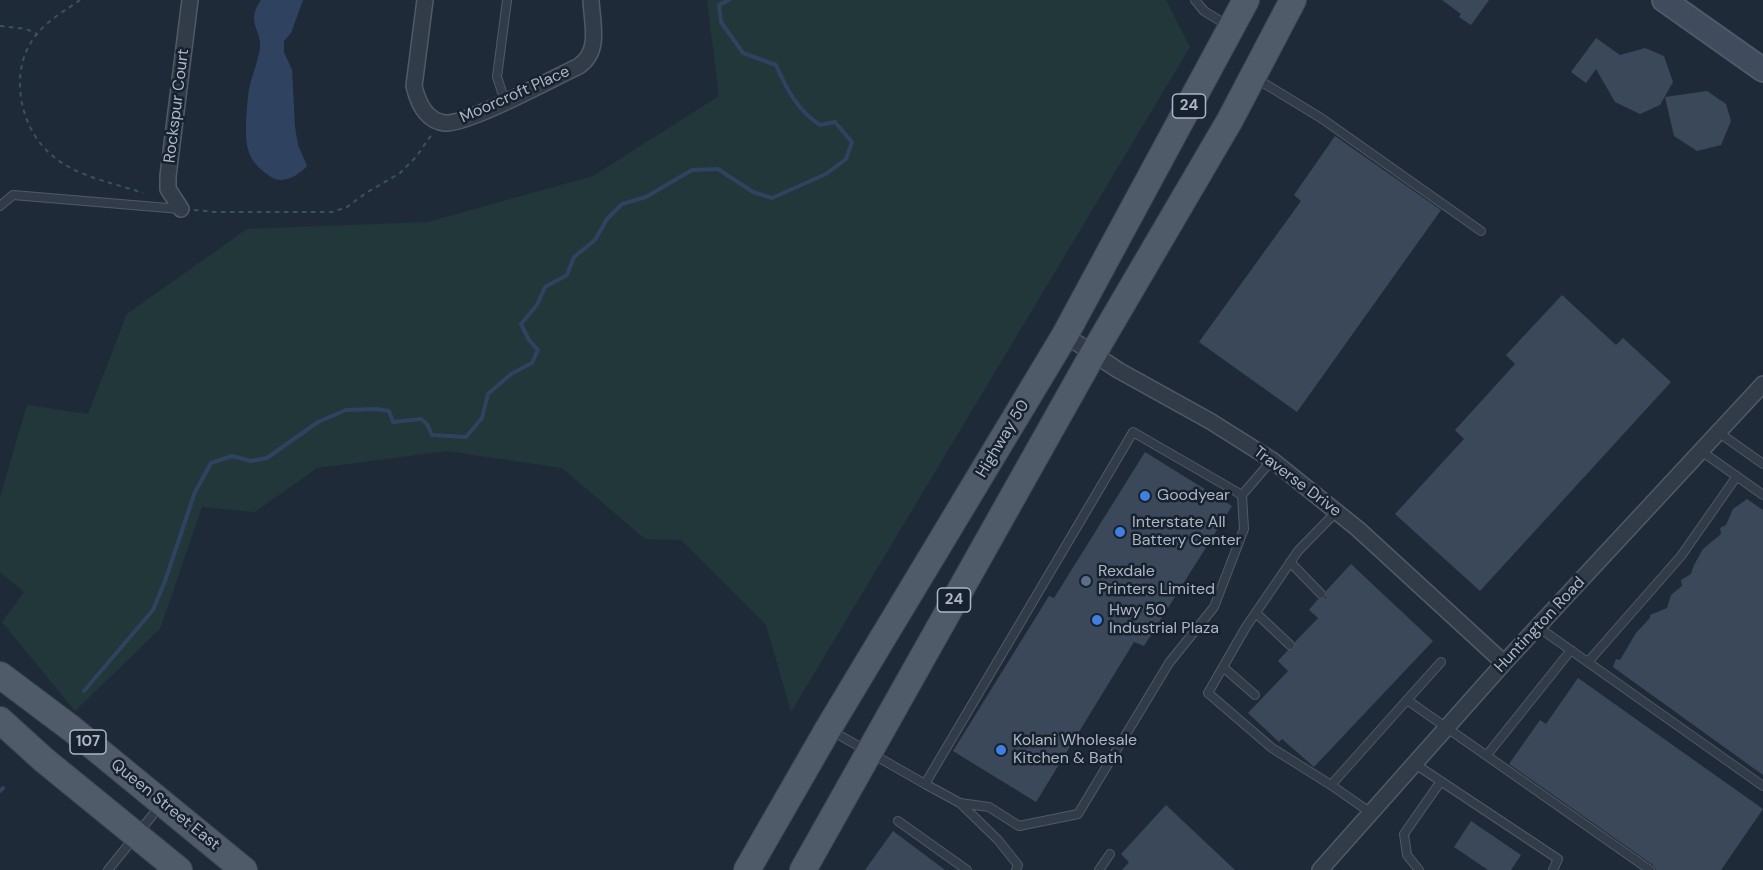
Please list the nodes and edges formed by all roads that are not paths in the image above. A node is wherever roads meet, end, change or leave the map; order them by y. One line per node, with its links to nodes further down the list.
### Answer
1 (190, 0): 14 (street, Rockspur Court)
2 (425, 0): 12 (street, Moorcroft Place)
3 (507, 0): 12 (lane)
4 (591, 0): 12 (street, Moorcroft Place)
5 (1195, 0): 9 (lane)
6 (1246, 0): 9 (main road, Highway 50 / 24)
7 (1293, 0): 11 (main road, 24)
8 (1664, 0): 10 (street)
9 (1231, 27): 16 (main road, Highway 50 / 24)
10 (1763, 70)
11 (1253, 76): 15 (lane); 17 (main road, 24)
12 (504, 101)
13 (0, 206): 14 (lane)
14 (181, 209)
15 (1481, 231)
16 (1065, 335): 17 (street, Traverse Drive); 42 (main road, Highway 50 / 24)
17 (1093, 354): 21 (street, Traverse Drive); 43 (main road, 24)
18 (1763, 384): 19 (street, Huntington Road)
19 (1718, 432): 20 (street, Huntington Road); 22 (lane)
20 (1701, 451): 23 (lane); 30 (street, Huntington Road)
21 (1272, 460): 24 (lane); 26 (street, Traverse Drive)
22 (1763, 464)
23 (1737, 476): 25 (lane); 34 (lane)
24 (1242, 495): 47 (lane); 51 (lane)
25 (1763, 495)
26 (1337, 511): 27 (lane); 35 (street, Traverse Drive)
27 (1290, 562): 28 (lane); 29 (lane)
28 (1321, 594)
29 (1256, 613): 31 (lane); 36 (lane)
30 (1538, 627): 32 (lane); 35 (street, Huntington Road)
31 (1290, 645)
32 (1571, 650): 34 (lane); 44 (lane)
33 (1441, 662): 39 (lane)
34 (1588, 662): 49 (lane)
35 (1504, 663): 41 (street, Huntington Road)
36 (1223, 667): 38 (lane); 48 (lane)
37 (0, 675): 50 (main road, Queen Street East / 107)
38 (1255, 695)
39 (1407, 700): 41 (lane); 48 (lane)
40 (0, 720): 54 (main road, 107)
41 (1448, 727): 44 (lane); 45 (street, Huntington Road)
42 (828, 729): 43 (lane); 59 (main road, Highway 50 / 24)
43 (868, 751): 47 (lane); 60 (main road, 24)
44 (1487, 755): 67 (lane)
45 (1415, 764): 46 (lane); 52 (street, Huntington Road)
46 (1441, 781): 65 (lane); 66 (lane)
47 (925, 784): 51 (lane)
48 (1330, 785): 52 (lane)
49 (1763, 786)
50 (162, 803): 54 (lane); 58 (main road, Queen Street East / 107)
51 (960, 803): 62 (lane)
52 (1371, 813): 64 (street, Huntington Road)
53 (898, 821): 61 (lane)
54 (136, 834): 56 (lane); 57 (main road, 107)
55 (1110, 854): 63 (lane)
56 (108, 870)
57 (179, 870)
58 (244, 870)
59 (747, 870)
60 (803, 870)
61 (968, 870)
62 (1016, 870)
63 (1099, 870)
64 (1320, 870)
65 (1419, 870)
66 (1553, 870)
67 (1650, 870)

